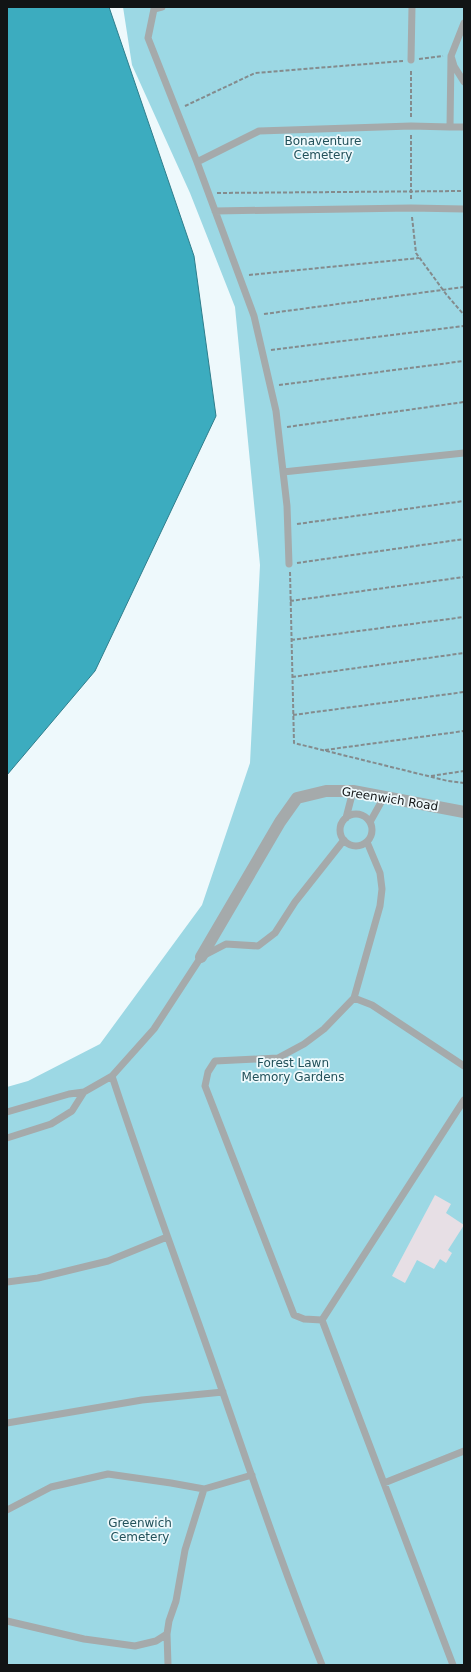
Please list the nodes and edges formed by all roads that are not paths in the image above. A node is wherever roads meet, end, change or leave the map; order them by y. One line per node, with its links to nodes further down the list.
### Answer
1 (162, 7): 3 (lane)
2 (412, 7): 6 (lane)
3 (154, 8): 10 (lane)
4 (464, 23): 5 (lane)
5 (451, 56): 7 (lane); 8 (lane)
6 (411, 60)
7 (464, 82)
8 (450, 127): 9 (lane); 10 (lane)
9 (464, 127)
10 (197, 162): 12 (lane)
11 (464, 209): 12 (lane)
12 (215, 212): 14 (lane)
13 (464, 454): 14 (lane)
14 (283, 472): 15 (lane)
15 (289, 564)
16 (353, 791): 17 (street, Greenwich Road); 19 (lane); 23 (street, Greenwich Road)
17 (384, 796): 18 (street, Greenwich Road); 20 (lane)
18 (464, 812)
19 (346, 818): 20 (lane); 21 (lane)
20 (370, 822): 22 (lane)
21 (344, 840): 22 (lane); 23 (lane)
22 (367, 842): 24 (lane)
23 (201, 957): 26 (lane)
24 (354, 998): 25 (lane); 33 (lane)
25 (464, 1066)
26 (112, 1076): 27 (lane); 31 (lane)
27 (84, 1092): 29 (lane); 30 (lane)
28 (464, 1100): 33 (lane)
29 (7, 1112)
30 (7, 1138)
31 (167, 1237): 32 (lane); 34 (lane)
32 (7, 1282)
33 (322, 1320): 38 (lane)
34 (222, 1392): 35 (lane); 37 (lane)
35 (7, 1423)
36 (464, 1452): 38 (lane)
37 (252, 1475): 39 (lane); 44 (lane)
38 (384, 1483): 45 (lane)
39 (204, 1489): 40 (lane); 42 (lane)
40 (7, 1510)
41 (7, 1621): 42 (lane)
42 (167, 1634): 43 (lane)
43 (168, 1665)
44 (322, 1665)
45 (453, 1665)

